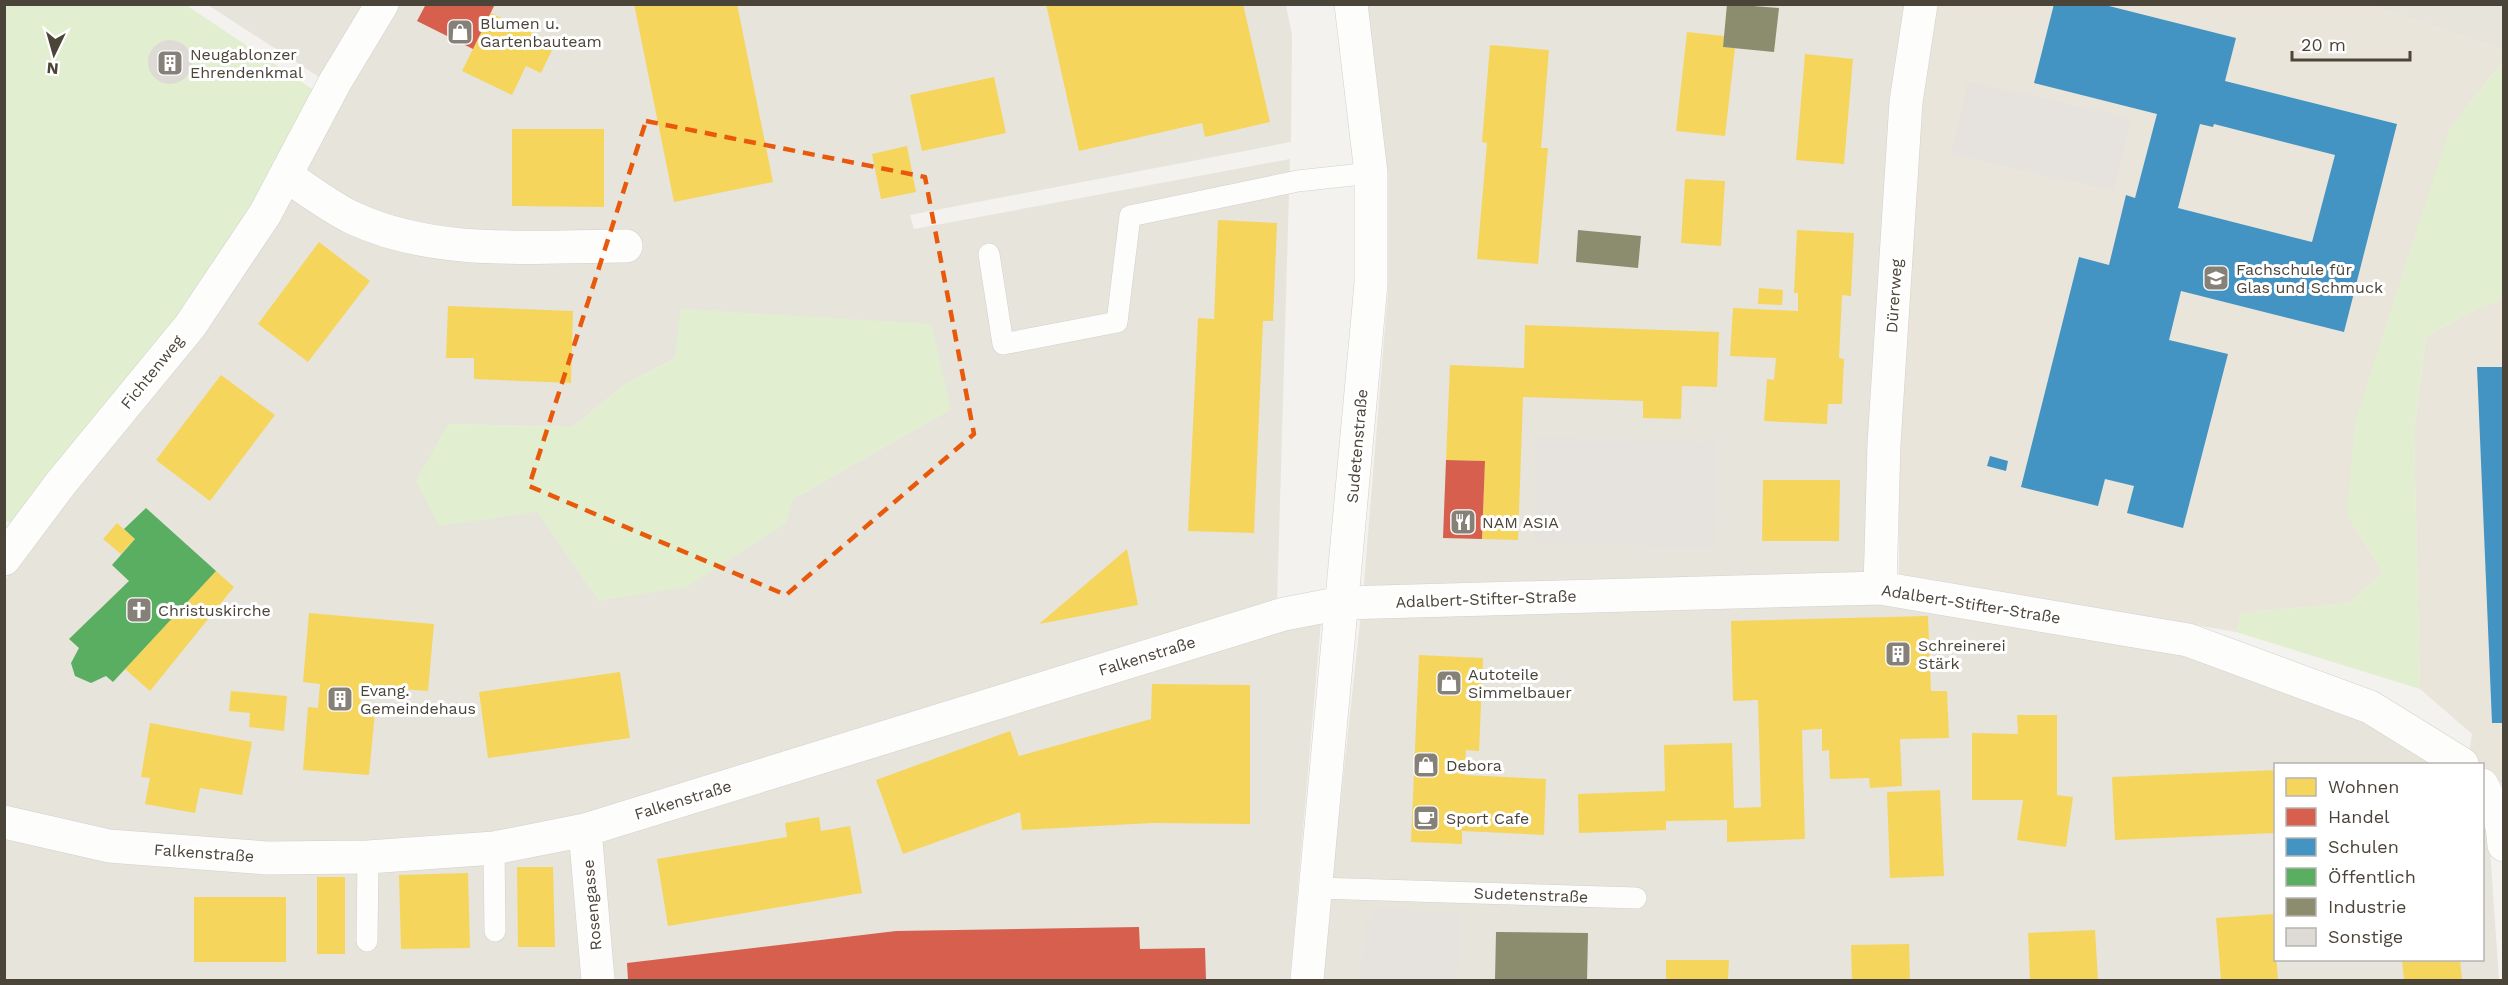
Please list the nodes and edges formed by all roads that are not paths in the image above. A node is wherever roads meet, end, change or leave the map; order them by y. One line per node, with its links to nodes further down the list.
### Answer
1 (382, 4): 5 (street, Fichtenweg)
2 (1351, 4): 4 (street, Sudetenstraße)
3 (1921, 4): 9 (street, Dürerweg)
4 (1371, 172): 7 (lane); 10 (street, Sudetenstraße)
5 (287, 176): 6 (street); 8 (street, Fichtenweg)
6 (626, 246)
7 (989, 254)
8 (4, 559)
9 (1880, 588): 10 (street, Adalbert-Stifter-Straße); 11 (street, Adalbert-Stifter-Straße)
10 (1342, 603): 14 (street, Falkenstraße); 18 (street, Sudetenstraße)
11 (2459, 763)
12 (2484, 786): 15 (street)
13 (4, 822): 17 (street, Falkenstraße)
14 (585, 830): 16 (street, Falkenstraße); 22 (street, Rosengasse)
15 (2504, 845)
16 (494, 848): 17 (street, Falkenstraße); 20 (lane)
17 (368, 857): 21 (lane)
18 (1317, 888): 19 (lane, Sudetenstraße); 23 (street, Sudetenstraße)
19 (1636, 898)
20 (495, 931)
21 (367, 941)
22 (598, 981)
23 (1307, 981)

